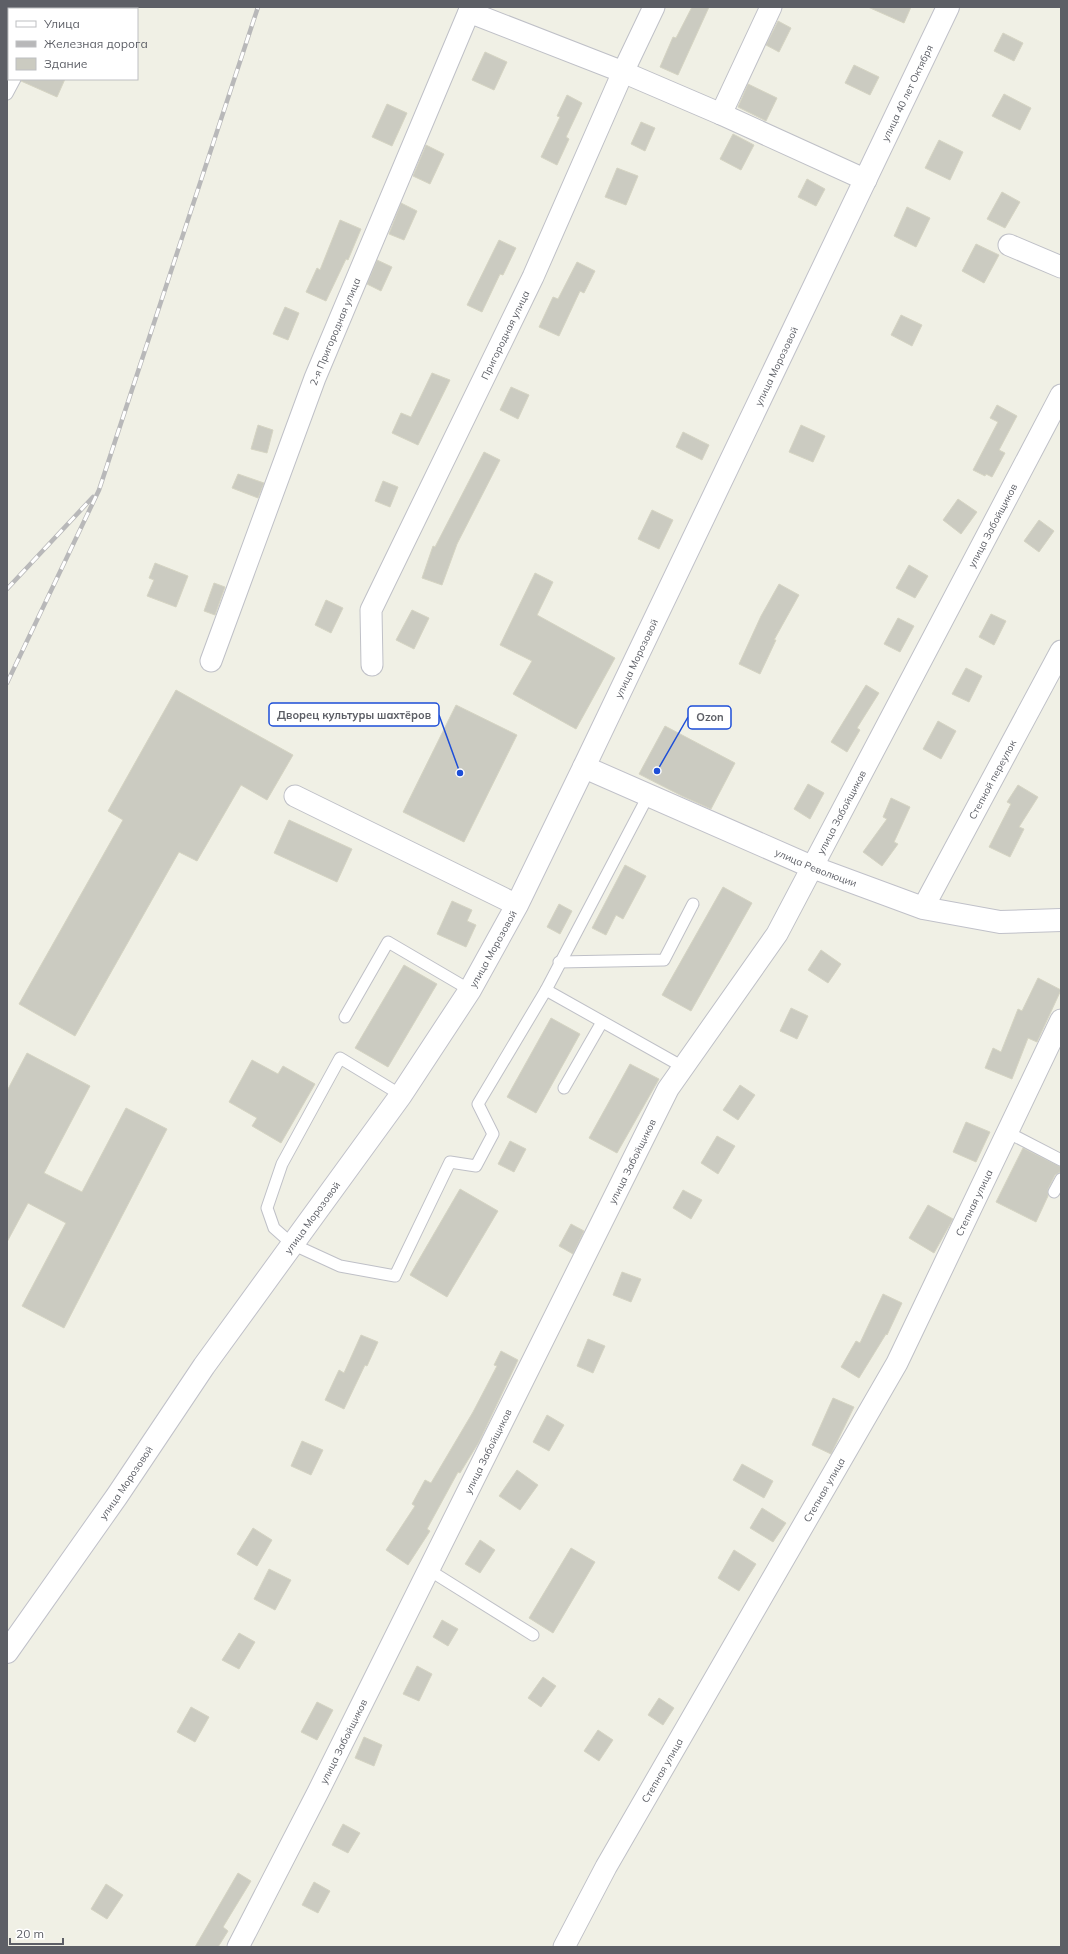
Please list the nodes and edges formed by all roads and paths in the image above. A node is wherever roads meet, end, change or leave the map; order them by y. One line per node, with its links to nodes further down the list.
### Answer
1 (654, 7): 5 (street, Пригородная улица)
2 (771, 7): 8 (street)
3 (948, 7): 9 (main road, улица 40 лет Октября)
4 (470, 10): 5 (street); 14 (street, 2-я Пригородная улица)
5 (623, 72): 8 (street); 15 (street, Пригородная улица)
6 (14, 80): 7 (lane)
7 (7, 94)
8 (721, 114): 9 (street)
9 (866, 180): 16 (main road, улица Морозовой)
10 (1009, 245): 11 (street)
11 (1061, 267)
12 (1061, 395): 19 (street, улица Забойщиков)
13 (1061, 651): 22 (street, Степной переулок)
14 (210, 661)
15 (372, 665)
16 (584, 767): 18 (main road, улица Революции); 21 (main road, улица Морозовой)
17 (295, 796): 21 (street)
18 (648, 796): 19 (main road, улица Революции); 24 (lane)
19 (812, 867): 22 (main road, улица Революции); 30 (street, улица Забойщиков)
20 (693, 904): 24 (lane)
21 (517, 905): 25 (main road, улица Морозовой)
22 (924, 908): 23 (main road, улица Революции)
23 (1061, 920)
24 (559, 962): 26 (lane)
25 (470, 990): 27 (lane); 32 (main road, улица Морозовой)
26 (546, 990): 29 (lane); 37 (lane)
27 (345, 1017)
28 (1061, 1020): 33 (street, Степная улица)
29 (602, 1022): 30 (lane); 31 (lane)
30 (683, 1067): 38 (street, улица Забойщиков)
31 (564, 1088)
32 (402, 1095): 37 (main road, улица Морозовой); 37 (lane)
33 (1007, 1132): 34 (lane); 42 (street, Степная улица)
34 (1061, 1160)
35 (1061, 1179): 36 (lane)
36 (1054, 1192)
37 (292, 1244): 40 (main road, улица Морозовой)
38 (429, 1570): 39 (lane); 41 (street, улица Забойщиков)
39 (533, 1635)
40 (7, 1652)
41 (238, 1947)
42 (564, 1947)

